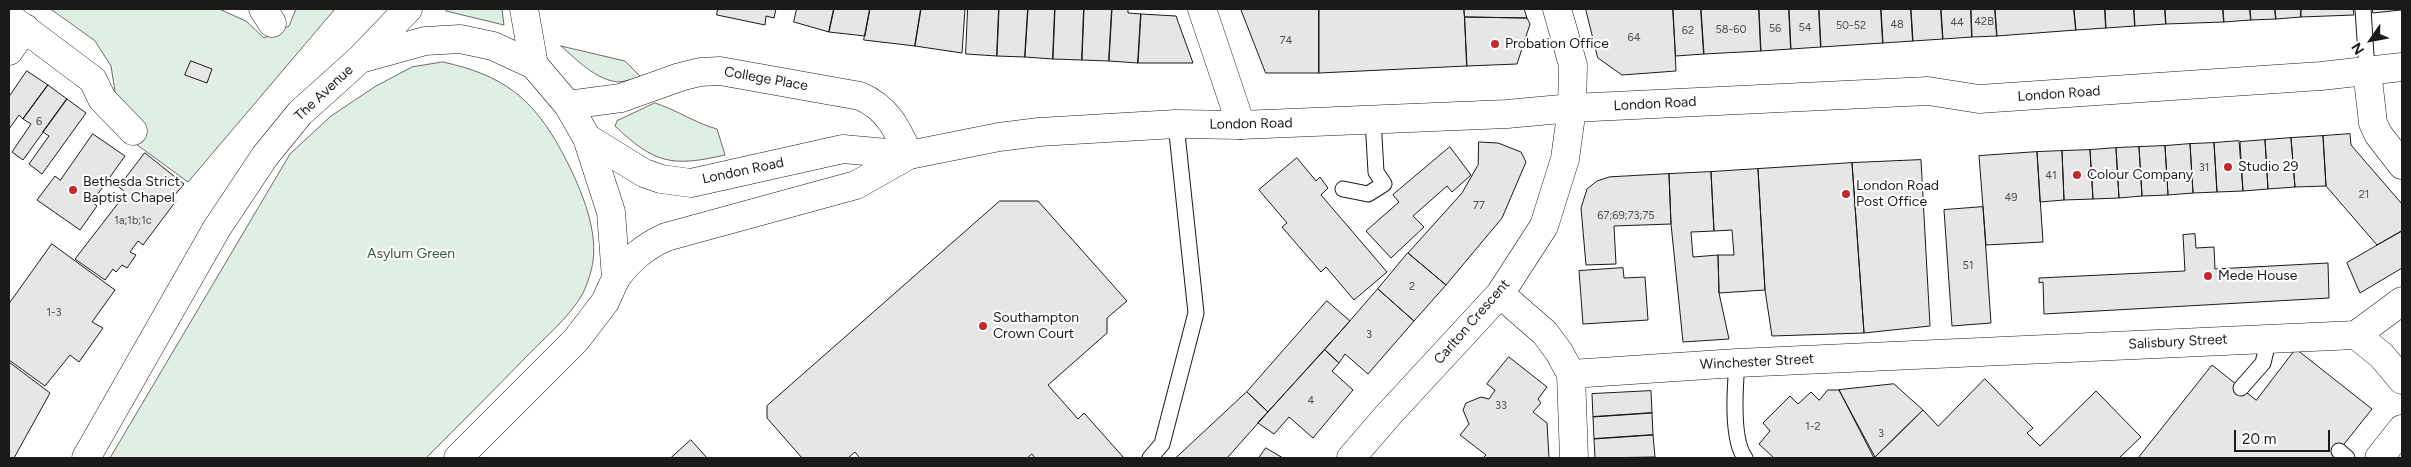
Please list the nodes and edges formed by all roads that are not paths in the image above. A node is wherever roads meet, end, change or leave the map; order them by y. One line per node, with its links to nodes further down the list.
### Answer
1 (408, 9): 8 (street)
2 (524, 9): 9 (street)
3 (1202, 9): 16 (street)
4 (1557, 9): 13 (street, Carlton Crescent)
5 (2363, 9): 11 (lane)
6 (17, 22): 7 (street); 17 (street)
7 (9, 51)
8 (360, 59): 9 (street, The Avenue); 33 (street, The Avenue)
9 (534, 66): 12 (street, The Avenue)
10 (2402, 67): 11 (street, London Road)
11 (2367, 70): 13 (street, London Road); 20 (street)
12 (568, 105): 18 (street, The Avenue); 19 (street, College Place)
13 (1572, 108): 14 (street, London Road); 23 (street, Carlton Crescent)
14 (1373, 120): 16 (street, London Road); 21 (lane)
15 (1176, 124): 16 (street, London Road); 19 (street, London Road); 35 (lane)
16 (1241, 125)
17 (133, 131)
18 (587, 138): 19 (street, London Road); 22 (street, The Avenue)
19 (909, 155): 22 (street, London Road)
20 (2402, 166)
21 (1344, 189)
22 (616, 278): 34 (street, The Avenue)
23 (1500, 294): 29 (street); 36 (street, Carlton Crescent)
24 (2402, 302): 25 (street)
25 (2356, 335): 26 (street, Salisbury Street); 30 (street)
26 (2269, 338): 27 (street, Salisbury Street); 31 (lane)
27 (1944, 354): 28 (street, Winchester Street)
28 (1737, 363): 29 (street, Winchester Street); 38 (lane)
29 (1571, 374): 37 (street)
30 (2402, 380)
31 (2241, 388)
32 (2402, 429): 39 (street)
33 (86, 458)
34 (458, 458)
35 (1150, 458)
36 (1351, 458)
37 (1574, 458)
38 (1745, 458)
39 (2379, 458)

